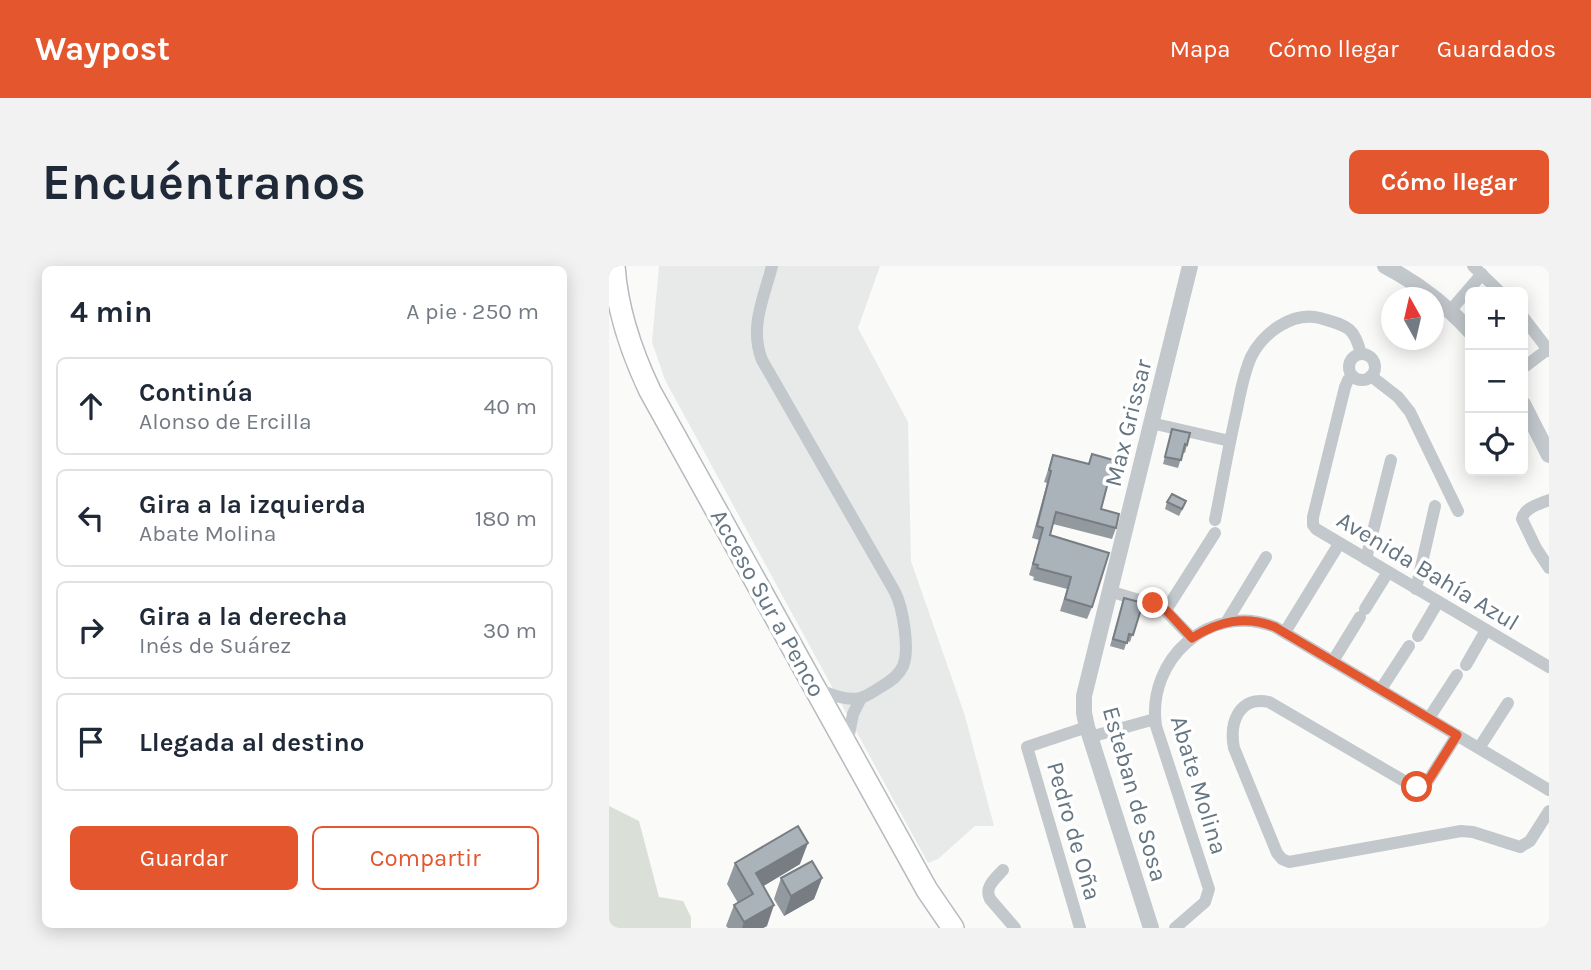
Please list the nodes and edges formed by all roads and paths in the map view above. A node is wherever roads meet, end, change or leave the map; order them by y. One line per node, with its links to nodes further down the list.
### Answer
1 (614, 266): 39 (main road, Acceso Sur a Penco)
2 (772, 266): 41 (street)
3 (1190, 266): 17 (street, Max Grissar)
4 (1385, 266): 7 (street)
5 (1477, 270): 6 (street); 7 (street)
6 (1495, 287)
7 (1450, 311): 10 (street)
8 (609, 324): 52 (main road, Acceso Sur a Penco)
9 (1528, 324): 11 (street)
10 (1465, 326)
11 (1548, 350): 13 (street)
12 (1361, 354): 14 (street, Avenida Bahía Azul); 15 (street); 18 (street)
13 (1528, 364)
14 (1352, 376): 15 (street); 24 (street, Avenida Bahía Azul)
15 (1371, 376): 23 (street)
16 (1528, 413): 19 (street)
17 (1151, 423): 18 (street); 30 (street, Max Grissar)
18 (1230, 441): 32 (street)
19 (1549, 455)
20 (1391, 460): 26 (street)
21 (1549, 500): 27 (street)
22 (1434, 506): 29 (street)
23 (1458, 511)
24 (1339, 544): 26 (street, Avenida Bahía Azul); 35 (street)
25 (1266, 558): 33 (street)
26 (1366, 559): 28 (street, Avenida Bahía Azul)
27 (1549, 568)
28 (1388, 572): 29 (street, Avenida Bahía Azul); 37 (street)
29 (1416, 589): 31 (street, Avenida Bahía Azul)
30 (1109, 591): 32 (street); 45 (street, Esteban de Sosa)
31 (1438, 601): 34 (street, Avenida Bahía Azul); 40 (street)
32 (1166, 610): 36 (street)
33 (1227, 621): 35 (street, Abate Molina); 36 (street, Abate Molina)
34 (1486, 630): 38 (street, Avenida Bahía Azul); 44 (street)
35 (1285, 632): 37 (street, Abate Molina)
36 (1192, 638): 43 (street, Abate Molina)
37 (1333, 661): 40 (street, Abate Molina)
38 (1549, 667)
39 (815, 688): 41 (street); 47 (main road, Acceso Sur a Penco)
40 (1381, 689): 44 (street, Abate Molina)
41 (861, 698): 47 (street)
42 (1508, 703): 48 (street)
43 (1155, 719): 45 (street); 57 (street, Abate Molina)
44 (1429, 719): 46 (street, Abate Molina)
45 (1089, 732): 55 (street, Pedro de Oña); 56 (street, Esteban de Sosa)
46 (1457, 735): 48 (street, Abate Molina); 50 (street)
47 (847, 746): 53 (main road, Acceso Sur a Penco)
48 (1479, 748): 49 (street, Abate Molina)
49 (1549, 790)
50 (1549, 811)
51 (1003, 870): 54 (street)
52 (938, 928)
53 (953, 928)
54 (1015, 928)
55 (1080, 928)
56 (1151, 928)
57 (1175, 928)

